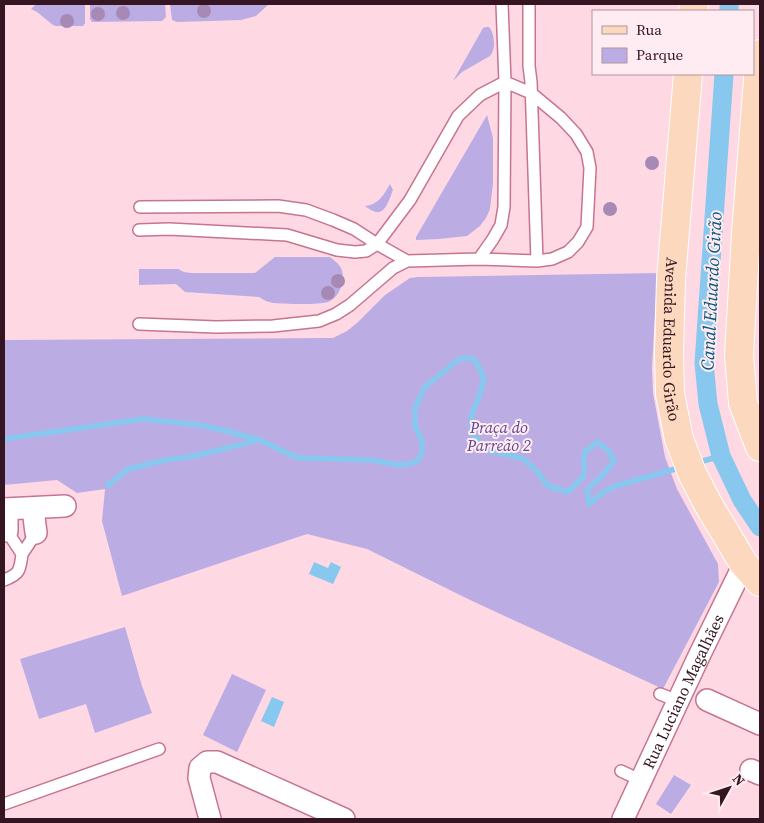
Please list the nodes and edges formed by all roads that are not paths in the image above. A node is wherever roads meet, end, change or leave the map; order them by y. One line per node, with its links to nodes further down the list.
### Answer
1 (502, 4): 5 (lane)
2 (529, 4): 6 (lane)
3 (760, 54): 11 (main road)
4 (688, 75): 24 (main road, Avenida Eduardo Girão)
5 (505, 82): 6 (lane); 12 (lane); 13 (lane)
6 (531, 93): 14 (lane); 14 (lane)
7 (140, 207): 8 (lane)
8 (167, 207): 9 (lane); 12 (lane)
9 (168, 229): 10 (lane); 12 (lane)
10 (139, 230)
11 (753, 233): 17 (main road)
12 (377, 244): 15 (lane)
13 (479, 259): 14 (lane); 15 (lane)
14 (538, 261)
15 (407, 262): 16 (lane)
16 (139, 324)
17 (760, 447)
18 (65, 506): 20 (street)
19 (5, 509): 20 (street); 21 (street)
20 (33, 509): 22 (street)
21 (7, 531): 23 (lane)
22 (36, 533): 23 (lane)
23 (22, 554): 25 (lane)
24 (752, 573): 30 (street, Rua Luciano Magalhães)
25 (4, 580)
26 (706, 700): 27 (street)
27 (760, 724)
28 (159, 749): 31 (lane)
29 (621, 771): 30 (lane)
30 (640, 780): 34 (street, Rua Luciano Magalhães)
31 (4, 804)
32 (210, 819): 33 (street)
33 (344, 819)
34 (623, 819)

